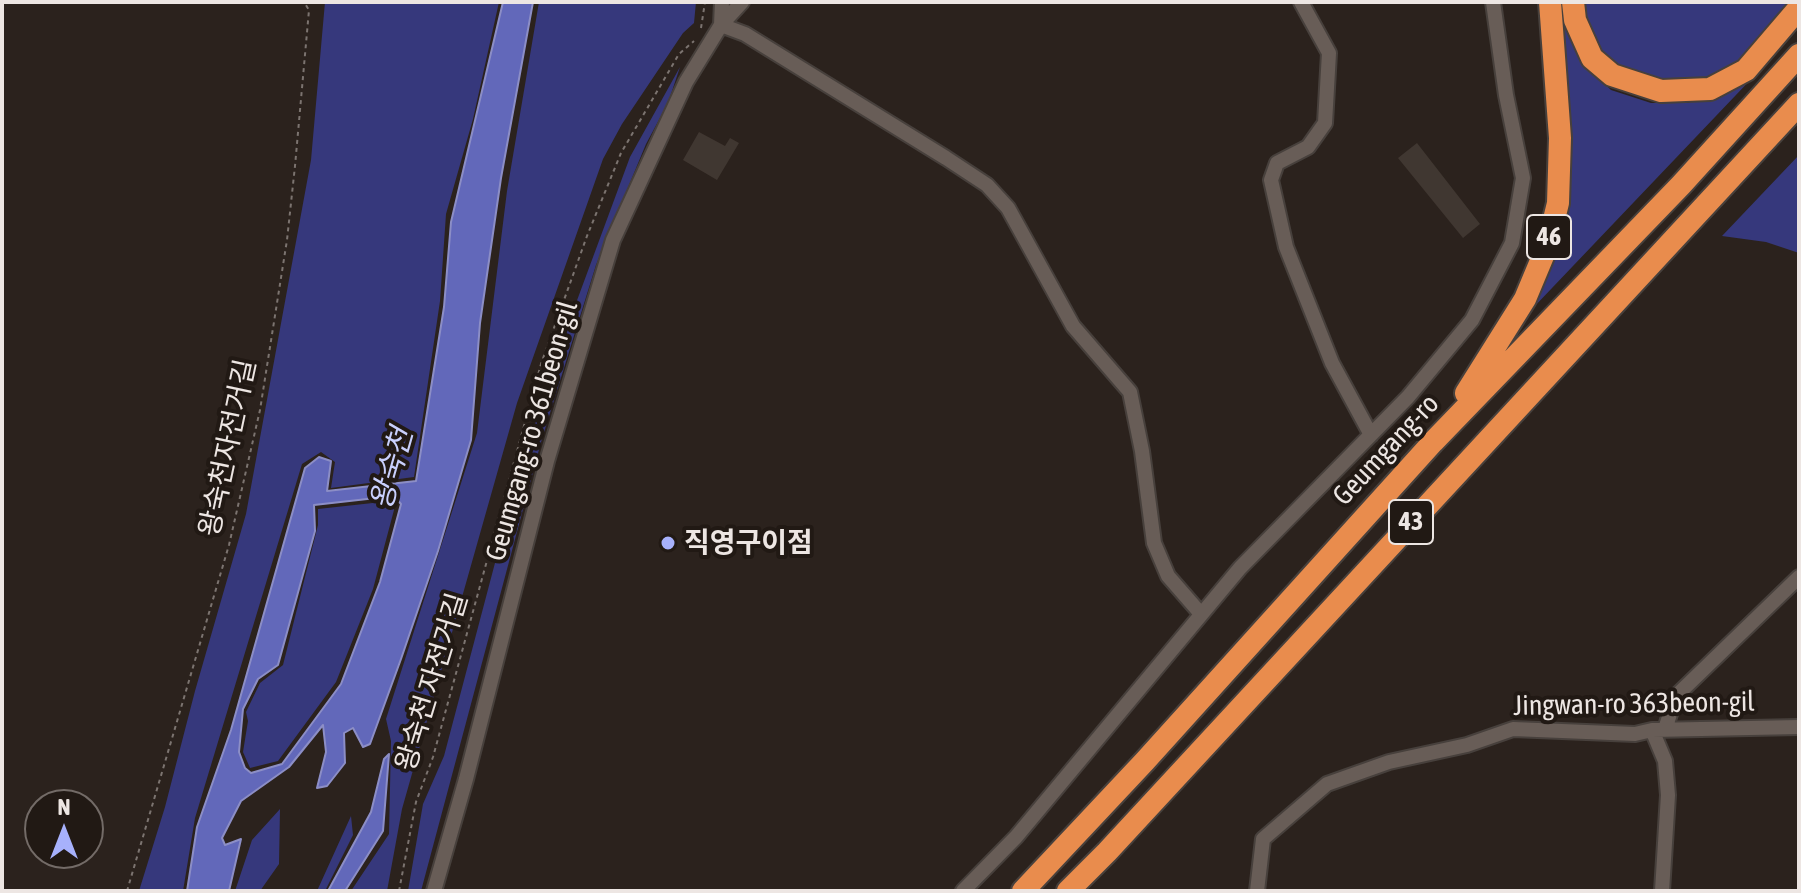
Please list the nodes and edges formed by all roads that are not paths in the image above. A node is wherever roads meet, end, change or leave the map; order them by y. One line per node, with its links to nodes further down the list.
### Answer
1 (722, 2): 8 (street, Geumgang-ro 361beon-gil)
2 (742, 2): 8 (street)
3 (1301, 2): 13 (street)
4 (1493, 2): 13 (street)
5 (1550, 2): 14 (highway, 46)
6 (1573, 2): 7 (highway)
7 (1799, 8)
8 (721, 25): 16 (street); 19 (street, Geumgang-ro 361beon-gil)
9 (1799, 55): 14 (highway, Geumgang-ro / 43)
10 (1799, 104): 12 (highway, 43)
11 (1799, 117): 12 (highway)
12 (1753, 152): 22 (highway, 43)
13 (1371, 435): 16 (street)
14 (1433, 442): 21 (highway, Geumgang-ro / 43)
15 (1799, 577): 18 (street)
16 (1201, 614): 20 (street)
17 (1799, 727): 18 (street, Jingwan-ro 363beon-gil)
18 (1659, 730): 23 (street, Jingwan-ro 363beon-gil); 24 (street)
19 (434, 891)
20 (963, 891)
21 (1023, 891)
22 (1068, 891)
23 (1257, 891)
24 (1662, 891)

